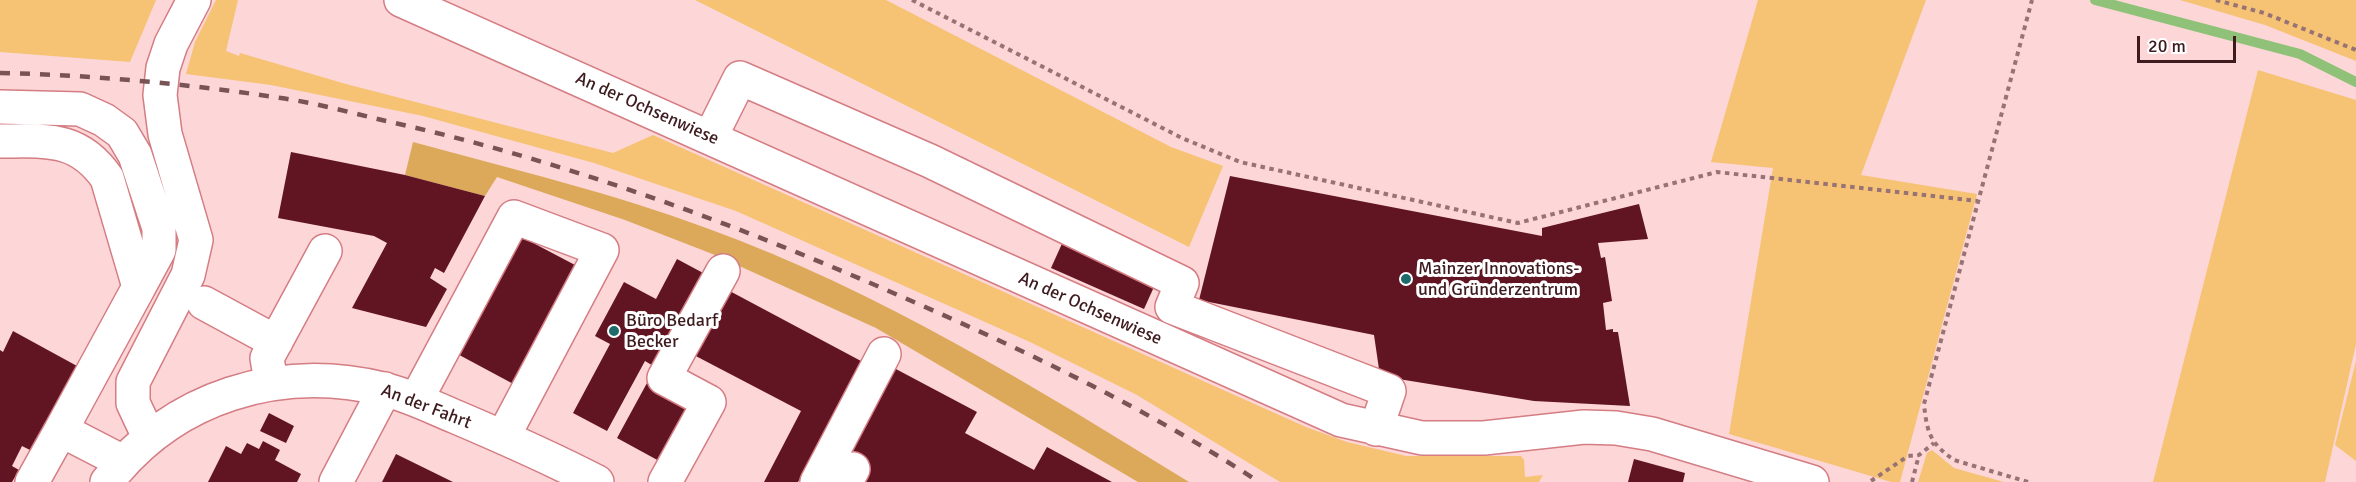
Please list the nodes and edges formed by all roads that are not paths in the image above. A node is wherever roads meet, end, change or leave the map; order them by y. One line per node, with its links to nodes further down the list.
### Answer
1 (194, 0): 17 (street)
2 (401, 0): 4 (street, An der Ochsenwiese)
3 (0, 107): 8 (street)
4 (710, 138): 15 (street, An der Ochsenwiese); 15 (street)
5 (0, 141): 8 (street)
6 (325, 251): 10 (street)
7 (723, 272): 23 (street)
8 (139, 287): 16 (street)
9 (204, 303): 10 (street)
10 (276, 342): 12 (street)
11 (884, 354): 24 (street)
12 (271, 383): 13 (street, An der Fahrt); 17 (street, An der Fahrt)
13 (384, 389): 14 (street, An der Fahrt); 21 (street)
14 (416, 400): 18 (street, An der Fahrt); 18 (street)
15 (1376, 429): 25 (street, An der Ochsenwiese)
16 (61, 430): 19 (street); 20 (street)
17 (149, 437): 19 (street, An der Fahrt)
18 (503, 437): 22 (street, An der Fahrt)
19 (115, 472)
20 (32, 482)
21 (336, 482)
22 (597, 482)
23 (665, 482)
24 (817, 482)
25 (1812, 482)

